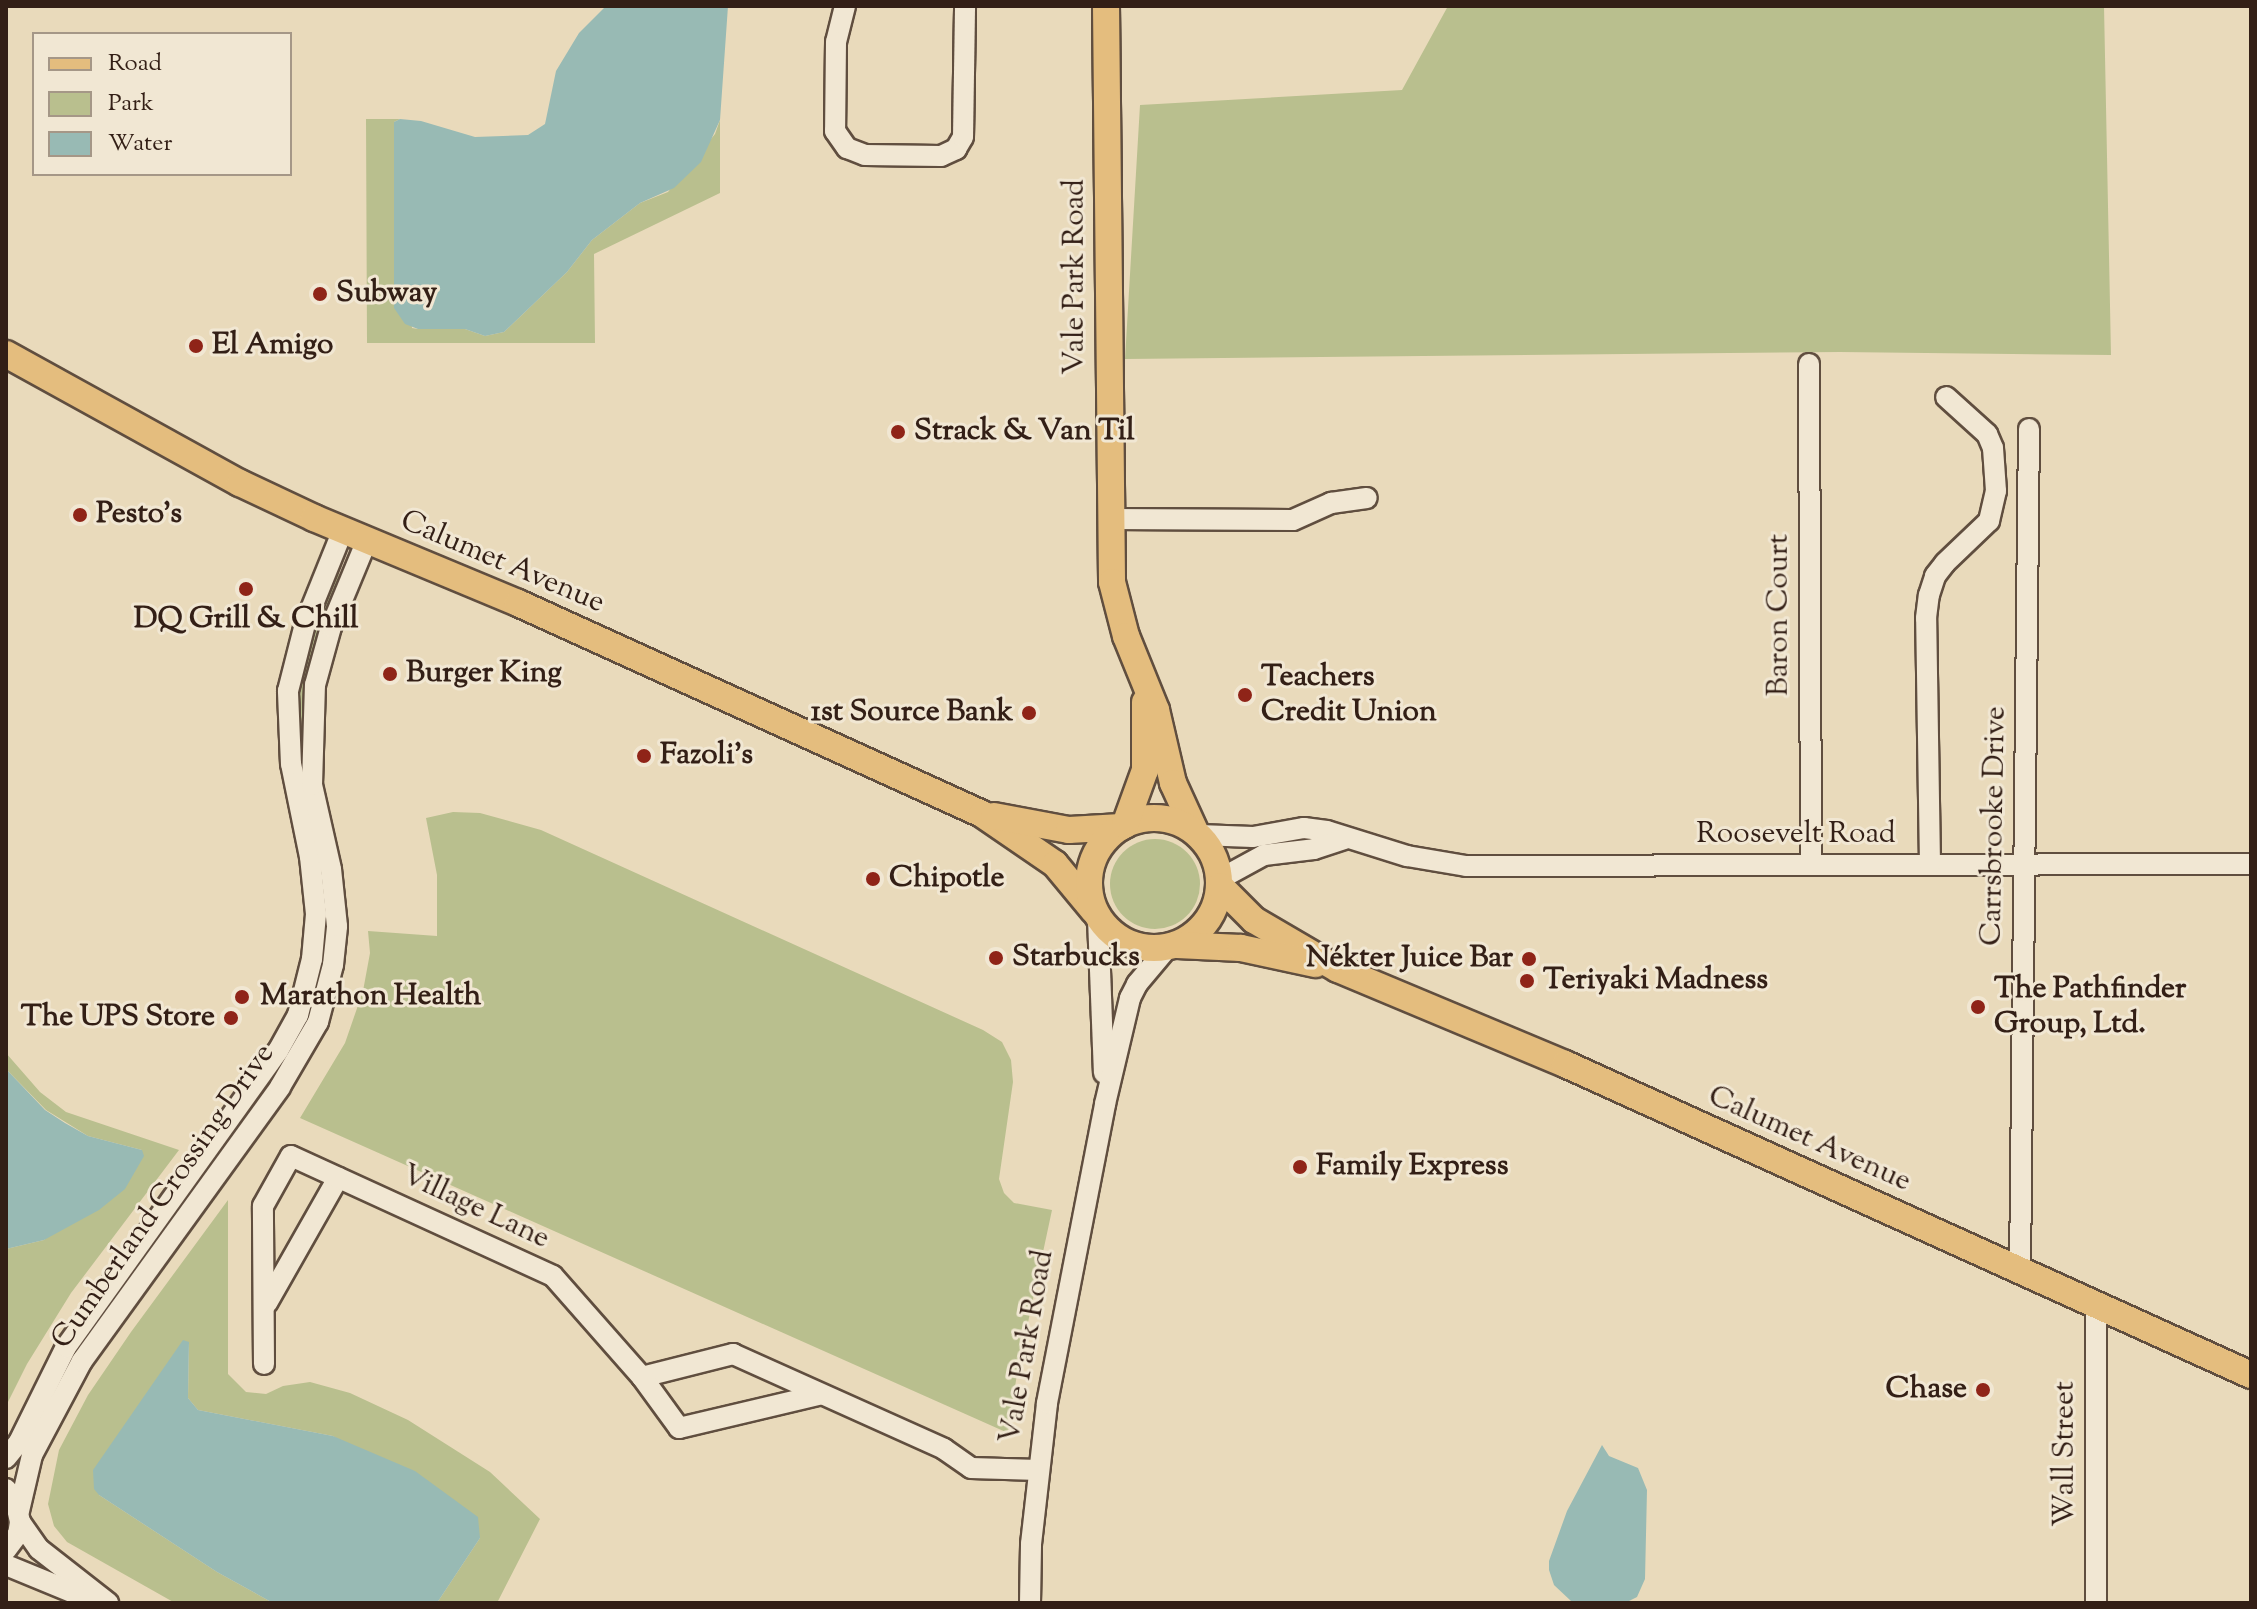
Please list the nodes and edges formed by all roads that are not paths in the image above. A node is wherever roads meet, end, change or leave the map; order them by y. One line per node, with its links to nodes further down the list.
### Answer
1 (845, 6): 2 (street)
2 (965, 6)
3 (1106, 6): 9 (main road, Vale Park Road)
4 (6, 354): 10 (main road, Calumet Avenue)
5 (1809, 364): 19 (street, Baron Court)
6 (1946, 397): 16 (street)
7 (2029, 429): 17 (street, Carrsbrooke Drive)
8 (1367, 498): 9 (street)
9 (1110, 519): 11 (main road, Vale Park Road)
10 (355, 535): 12 (main road, Calumet Avenue); 33 (street, Cumberland Crossing Drive); 36 (street, Cumberland Crossing Drive)
11 (1145, 686): 13 (main road, Vale Park Road); 14 (main road, Vale Park Road)
12 (982, 814): 13 (main road, Calumet Avenue); 21 (main road, Calumet Avenue)
13 (1123, 826): 14 (main road); 21 (main road)
14 (1197, 833): 15 (street, Roosevelt Road); 20 (main road)
15 (1344, 839): 19 (street, Roosevelt Road); 20 (street)
16 (1930, 864): 17 (street, Roosevelt Road); 19 (street, Roosevelt Road)
17 (2025, 864): 18 (street, Roosevelt Road); 26 (street, Carrsbrooke Drive)
18 (2251, 864)
19 (1811, 865)
20 (1220, 883): 22 (main road); 23 (main road, Calumet Avenue)
21 (1096, 914): 22 (main road); 24 (street, Vale Park Road)
22 (1172, 946): 23 (main road, Calumet Avenue); 24 (street, Vale Park Road)
23 (1338, 969): 26 (main road, Calumet Avenue)
24 (1105, 1104): 34 (street, Vale Park Road)
25 (338, 1178): 27 (street, Village Lane); 27 (street, Village Lane); 31 (street, Village Lane)
26 (2020, 1271): 28 (main road, Calumet Avenue)
27 (266, 1305): 29 (street, Village Lane)
28 (2096, 1305): 30 (main road, Calumet Avenue); 42 (street, Wall Street)
29 (264, 1364)
30 (2251, 1375)
31 (642, 1377): 32 (street); 32 (street, Village Lane)
32 (819, 1395): 34 (street)
33 (6, 1458)
34 (1039, 1470): 41 (street, Vale Park Road)
35 (6, 1489): 36 (street)
36 (19, 1516): 37 (street, Cumberland Crossing Drive); 40 (street)
37 (6, 1550)
38 (6, 1565): 39 (street)
39 (97, 1603)
40 (108, 1603)
41 (1030, 1603)
42 (2096, 1603)

